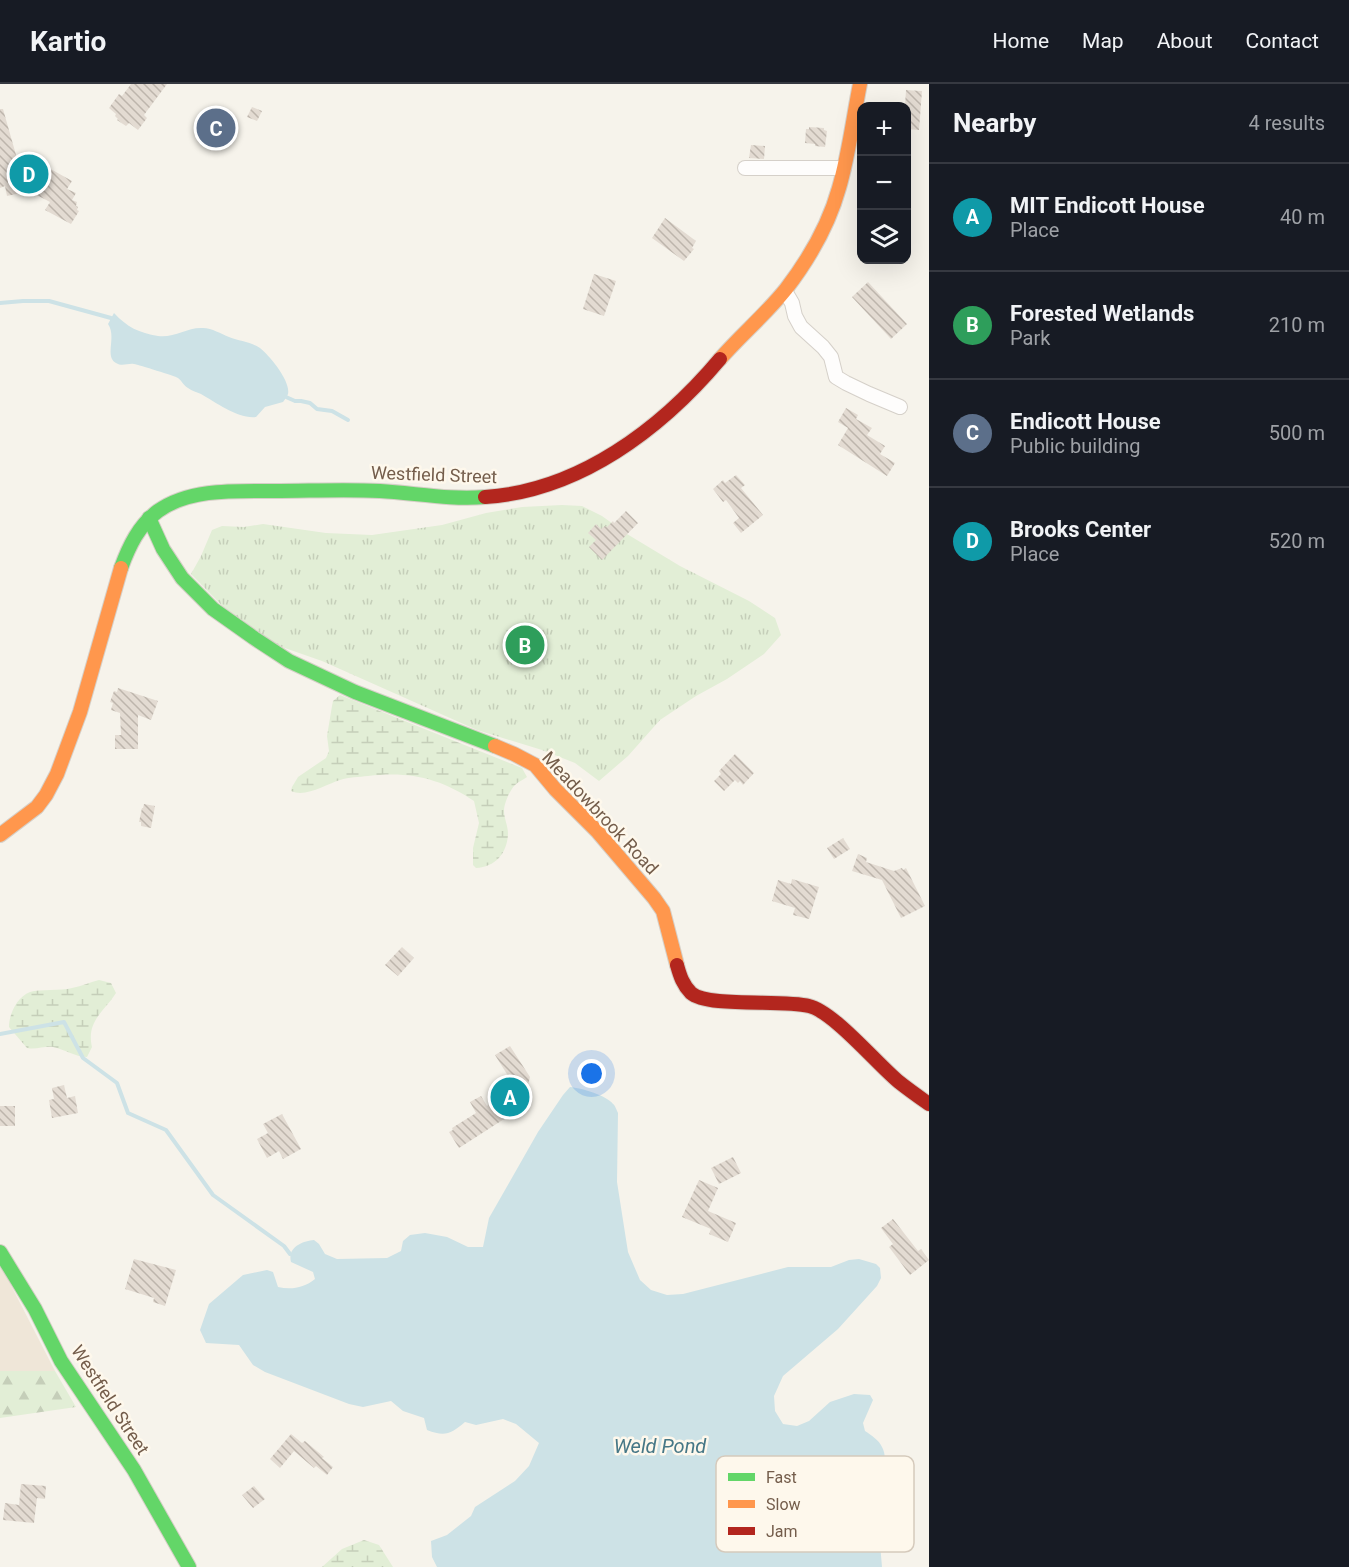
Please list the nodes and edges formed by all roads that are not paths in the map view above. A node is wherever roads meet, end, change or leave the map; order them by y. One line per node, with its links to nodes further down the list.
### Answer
1 (860, 84): 3 (street, Westfield Street)
2 (745, 168): 3 (street)
3 (844, 168): 4 (street, Westfield Street)
4 (785, 291): 5 (street); 6 (street, Westfield Street)
5 (900, 407)
6 (149, 518): 7 (street, Westfield Street); 8 (street, Meadowbrook Road)
7 (0, 835)
8 (929, 1104)
9 (0, 1252): 10 (street, Westfield Street)
10 (189, 1567)

